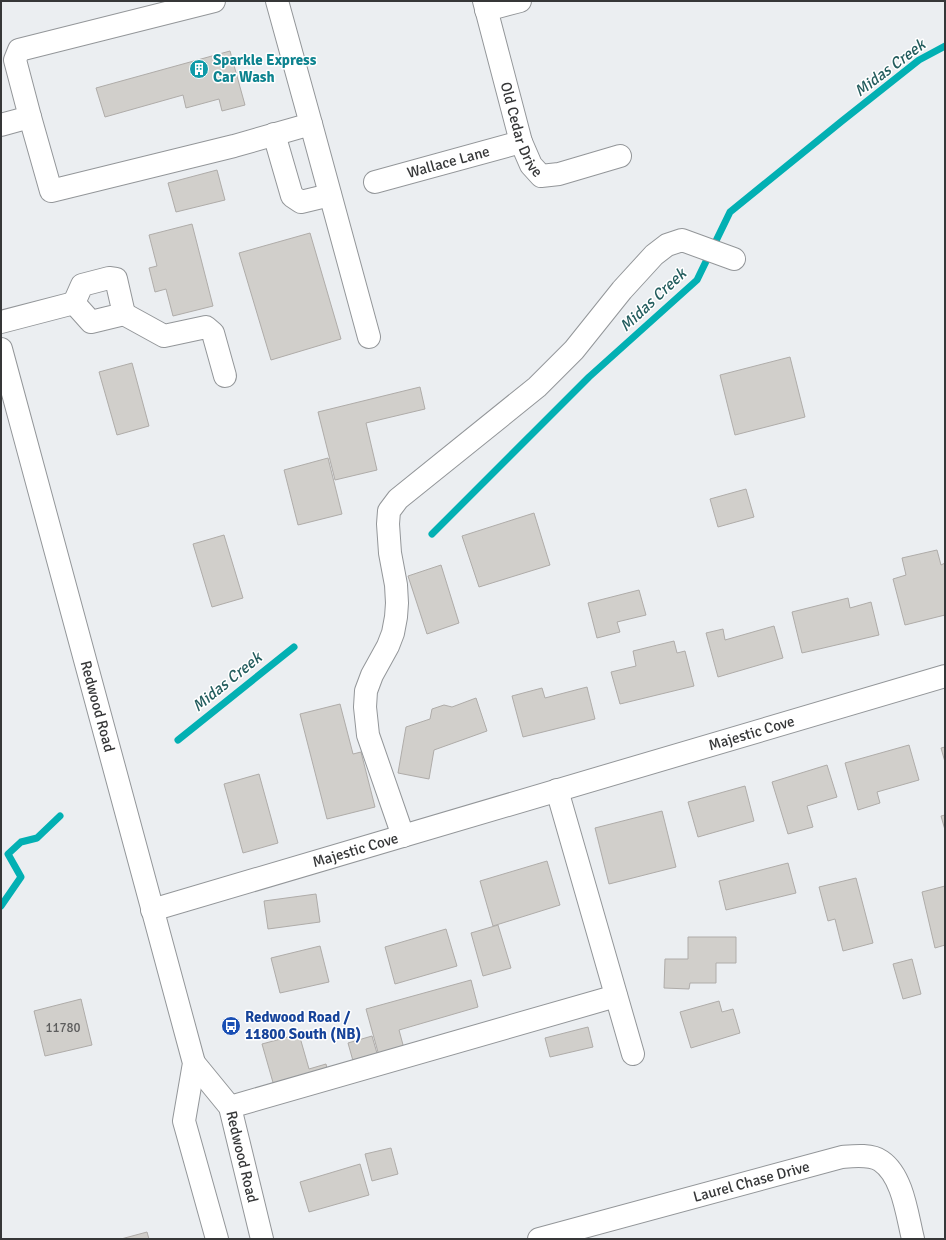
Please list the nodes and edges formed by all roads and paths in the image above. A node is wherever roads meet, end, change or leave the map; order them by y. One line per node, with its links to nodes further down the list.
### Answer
1 (214, 1): 5 (street)
2 (277, 1): 6 (street)
3 (520, 1): 4 (street)
4 (485, 5): 9 (street, Old Cedar Drive)
5 (30, 117): 7 (street); 8 (street)
6 (311, 124): 8 (street); 12 (street)
7 (1, 125)
8 (274, 134): 12 (street)
9 (521, 142): 10 (street, Old Cedar Drive); 11 (street, Wallace Lane)
10 (620, 156)
11 (375, 182)
12 (330, 195): 17 (street)
13 (734, 259): 22 (street)
14 (74, 303): 15 (street); 15 (street); 16 (street)
15 (124, 314): 19 (street)
16 (1, 322)
17 (369, 337)
18 (1, 349): 23 (street, Redwood Road)
19 (224, 376)
20 (945, 676): 21 (street, Majestic Cove)
21 (557, 790): 22 (street, Majestic Cove); 24 (street)
22 (403, 836): 23 (street, Majestic Cove)
23 (152, 910): 26 (street, Redwood Road)
24 (616, 996): 25 (street); 27 (street)
25 (633, 1054)
26 (194, 1063): 27 (street, Redwood Road); 28 (street, Redwood Road)
27 (230, 1107): 29 (street, Redwood Road)
28 (217, 1239)
29 (262, 1239)
30 (539, 1239): 31 (street, Laurel Chase Drive)
31 (913, 1239)

